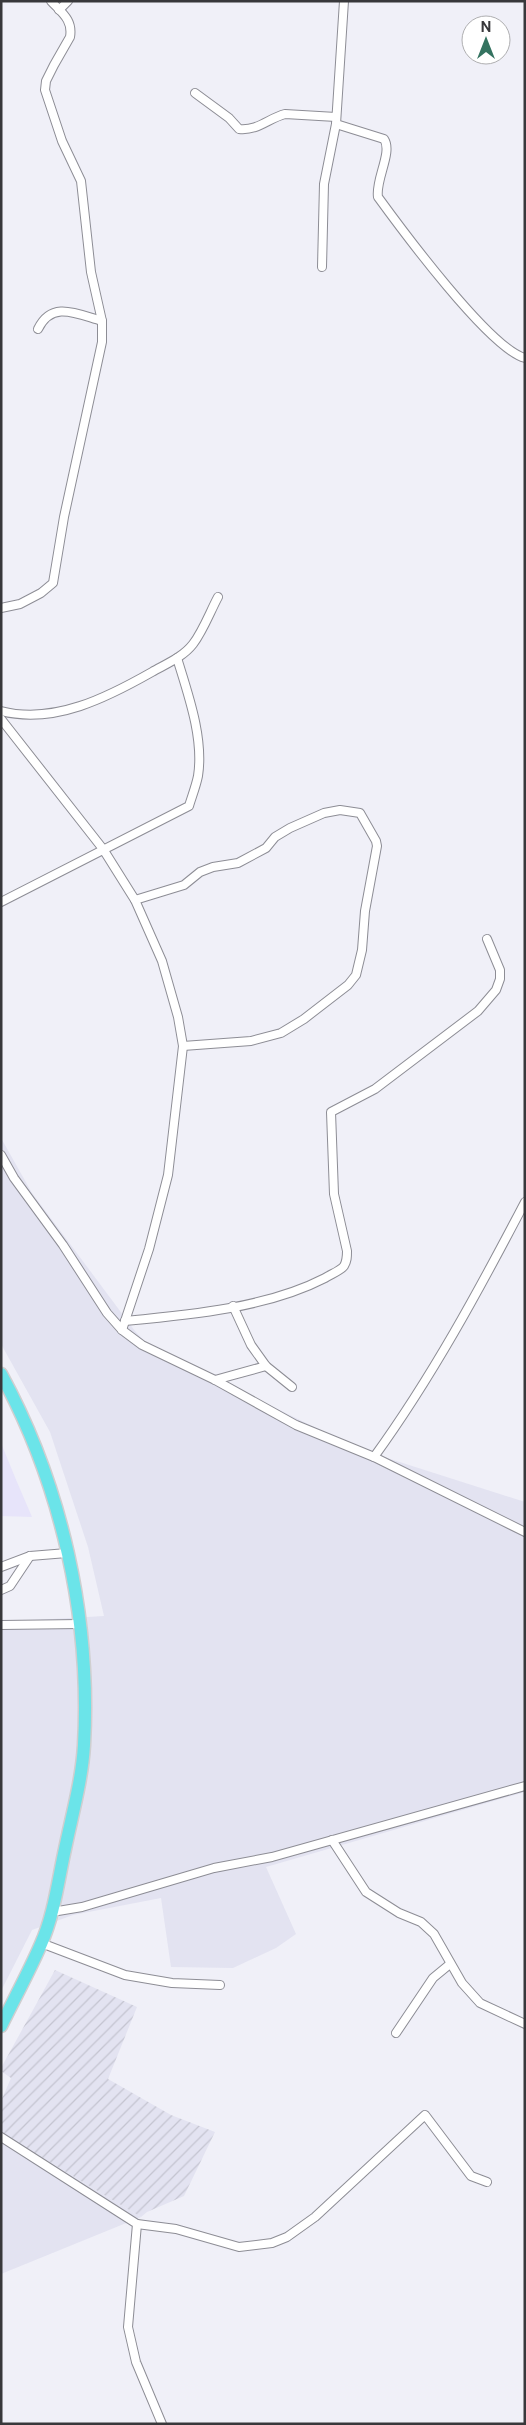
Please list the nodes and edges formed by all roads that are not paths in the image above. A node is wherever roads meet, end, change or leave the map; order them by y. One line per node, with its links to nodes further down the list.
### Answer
1 (51, 1): 4 (street)
2 (68, 1): 4 (street)
3 (344, 1): 6 (street)
4 (59, 10): 8 (street)
5 (195, 93): 6 (street)
6 (336, 120): 7 (street); 10 (street)
7 (322, 267)
8 (102, 321): 9 (street); 12 (street)
9 (38, 330)
10 (525, 358)
11 (218, 597): 13 (street)
12 (1, 608)
13 (177, 658): 14 (street); 16 (street)
14 (1, 711)
15 (1, 719): 16 (street)
16 (103, 848): 17 (street); 18 (street)
17 (135, 900): 20 (street); 20 (street)
18 (1, 902)
19 (487, 939): 23 (street)
20 (183, 1046): 24 (street)
21 (1, 1155): 25 (street)
22 (525, 1202): 30 (street)
23 (233, 1306): 24 (street); 26 (street)
24 (125, 1320): 25 (street)
25 (122, 1330): 28 (street)
26 (266, 1366): 28 (street); 29 (street)
27 (1, 1374): 32 (main road)
28 (215, 1380): 30 (street)
29 (292, 1386)
30 (374, 1457): 31 (street)
31 (525, 1532)
32 (68, 1553): 33 (street); 36 (main road)
33 (30, 1556): 34 (street); 35 (street)
34 (1, 1567)
35 (1, 1590)
36 (80, 1624): 37 (street); 40 (main road)
37 (1, 1625)
38 (525, 1786): 39 (street)
39 (332, 1840): 40 (street); 42 (street)
40 (52, 1912): 41 (main road)
41 (42, 1944): 43 (street); 45 (main road)
42 (450, 1964): 44 (street); 46 (street)
43 (220, 1985)
44 (525, 2024)
45 (1, 2026)
46 (396, 2034)
47 (1, 2136): 49 (street)
48 (487, 2182): 49 (street)
49 (136, 2224): 50 (street)
50 (162, 2424)

